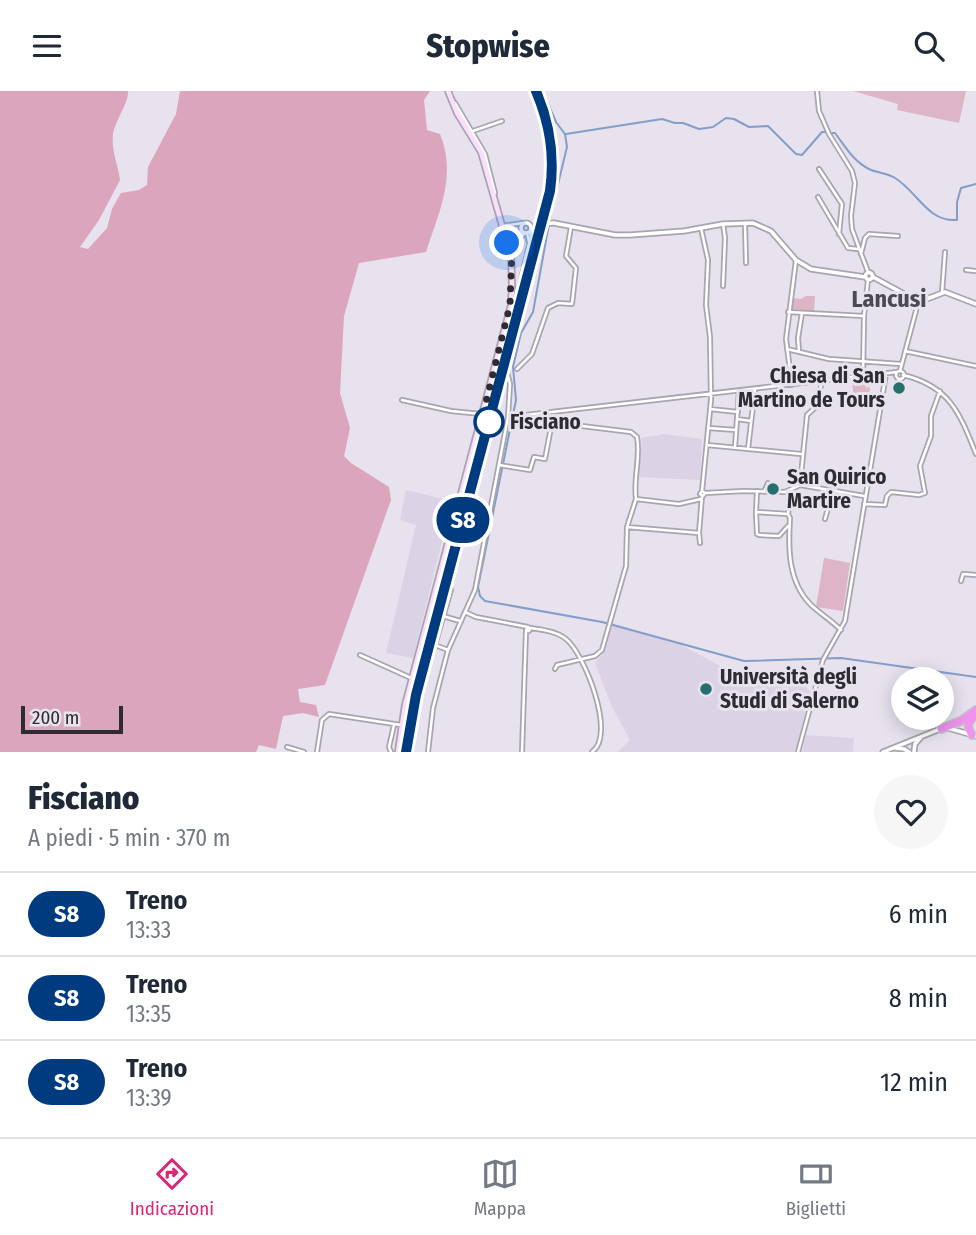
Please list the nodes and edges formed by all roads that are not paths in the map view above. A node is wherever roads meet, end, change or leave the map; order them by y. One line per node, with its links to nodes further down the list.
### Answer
1 (448, 91): 7 (main road)
2 (817, 91): 20 (street)
3 (455, 103): 5 (street)
4 (502, 121): 5 (street)
5 (473, 131): 7 (street)
6 (818, 169): 17 (street)
7 (494, 196): 14 (main road)
8 (818, 197): 17 (street)
9 (525, 223): 11 (street); 14 (street); 16 (street); 16 (street)
10 (745, 223): 12 (street); 24 (street); 25 (street)
11 (536, 224): 13 (street, bridge); 16 (street)
12 (723, 224): 15 (street); 30 (street)
13 (571, 227): 15 (street); 43 (street)
14 (501, 228): 19 (main road); 21 (main road)
15 (701, 228): 53 (street)
16 (527, 231): 19 (street); 59 (street)
17 (839, 234): 20 (street)
18 (898, 236): 23 (street)
19 (510, 246): 21 (main road); 21 (main road); 28 (main road)
20 (858, 249): 23 (street)
21 (502, 250): 28 (main road)
22 (945, 252): 31 (street)
23 (861, 254): 29 (street)
24 (796, 260): 29 (street); 34 (street)
25 (746, 263)
26 (966, 270): 27 (street)
27 (976, 271)
28 (511, 272): 57 (main road)
29 (868, 277): 32 (street); 36 (street)
30 (723, 286)
31 (942, 293): 32 (street); 33 (street)
32 (919, 302): 39 (street)
33 (976, 304)
34 (788, 312): 35 (street); 37 (street)
35 (802, 313): 36 (street); 38 (street)
36 (864, 316): 40 (street)
37 (787, 348): 38 (street); 49 (street)
38 (799, 351): 40 (street)
39 (905, 351): 41 (street); 42 (street)
40 (863, 361): 41 (street); 47 (street)
41 (901, 364): 44 (street)
42 (976, 366)
43 (517, 369)
44 (898, 373): 45 (street); 46 (street); 46 (street)
45 (886, 374): 47 (street); 78 (street)
46 (903, 375): 52 (street)
47 (863, 376): 48 (street)
48 (821, 381): 49 (street); 68 (street)
49 (792, 385): 50 (street)
50 (755, 390): 51 (street); 61 (street)
51 (739, 391): 53 (street); 56 (street)
52 (940, 391): 69 (street); 80 (street)
53 (710, 395): 55 (street); 58 (street)
54 (402, 400): 57 (street)
55 (710, 409): 56 (street); 63 (street)
56 (738, 412): 60 (street)
57 (483, 414): 100 (main road)
58 (525, 416): 59 (street); 62 (street)
59 (512, 417): 70 (street)
60 (737, 419): 61 (street); 64 (street)
61 (751, 421): 67 (street)
62 (552, 422): 70 (street); 79 (street)
63 (708, 428): 64 (street); 65 (street)
64 (736, 431): 66 (street)
65 (707, 445): 66 (street); 77 (street)
66 (735, 447): 67 (street)
67 (748, 449): 68 (street)
68 (803, 454): 72 (street)
69 (976, 454)
70 (502, 466): 91 (street)
71 (768, 483): 76 (street)
72 (800, 485): 74 (street); 75 (street)
73 (757, 491): 76 (street); 77 (street); 81 (street)
74 (791, 491): 76 (street); 82 (street)
75 (833, 491): 78 (street); 83 (street)
76 (764, 492)
77 (703, 495): 79 (street); 86 (street)
78 (864, 496): 80 (street)
79 (636, 499): 85 (street)
80 (864, 504): 95 (street)
81 (757, 512): 82 (street); 84 (street)
82 (788, 514): 84 (street)
83 (825, 519)
84 (789, 526): 95 (street)
85 (627, 527): 86 (street); 98 (street)
86 (699, 533): 87 (street)
87 (700, 543)
88 (976, 575): 89 (street)
89 (961, 581)
90 (451, 590): 92 (street)
91 (465, 612): 93 (street); 94 (street)
92 (443, 617): 93 (street); 96 (street)
93 (461, 621): 96 (street)
94 (528, 630): 98 (street); 116 (street)
95 (841, 630): 118 (street)
96 (448, 650): 115 (street)
97 (360, 655): 100 (street)
98 (579, 659): 99 (street); 117 (street)
99 (555, 669)
100 (412, 678): 104 (main road)
101 (976, 712): 102 (highway); 108 (highway)
102 (954, 723)
103 (394, 724): 104 (street); 112 (street); 113 (street)
104 (401, 725): 114 (main road)
105 (954, 728): 108 (street)
106 (938, 730): 107 (street)
107 (925, 734): 110 (street); 120 (street)
108 (974, 735)
109 (287, 747): 111 (street)
110 (889, 749): 119 (street); 120 (street)
111 (303, 752)
112 (317, 752)
113 (391, 752)
114 (398, 752)
115 (428, 752)
116 (522, 752)
117 (592, 752)
118 (798, 752)
119 (883, 752)
120 (911, 752)

